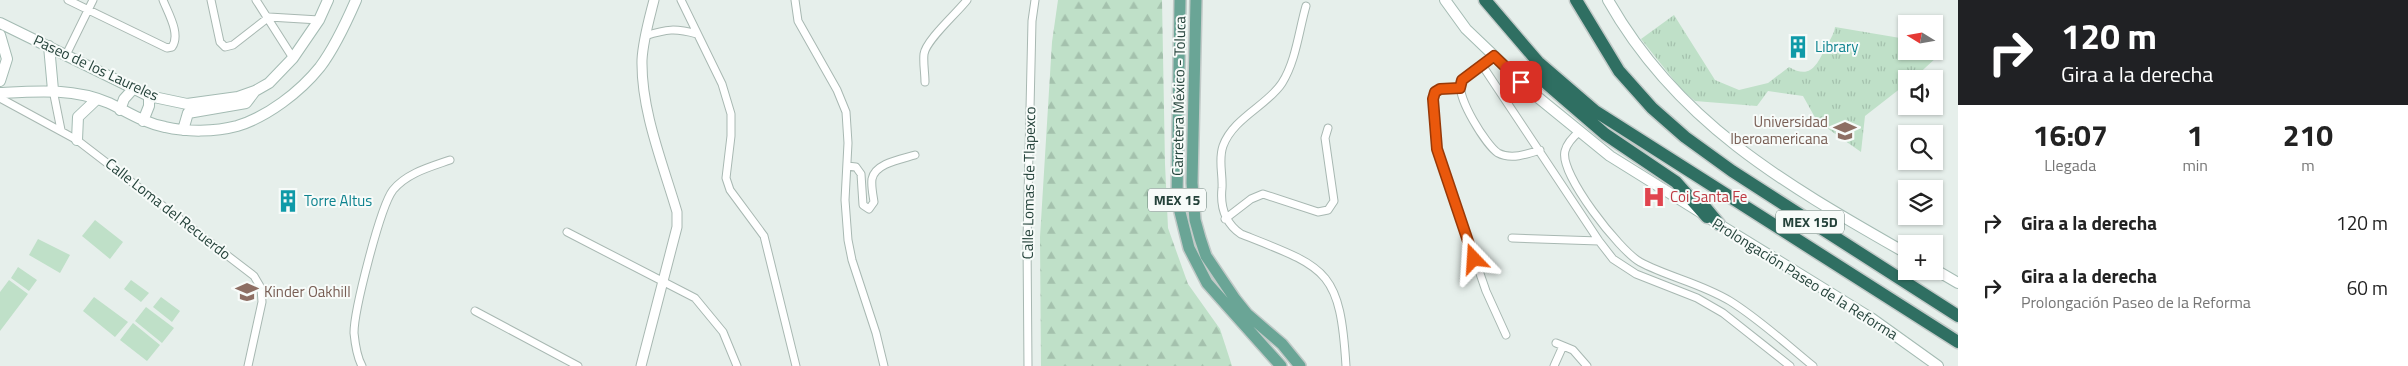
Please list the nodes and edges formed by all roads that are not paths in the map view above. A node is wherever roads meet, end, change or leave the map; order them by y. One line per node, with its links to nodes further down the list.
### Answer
1 (68, 0): 20 (street)
2 (93, 0): 20 (street)
3 (163, 0): 20 (street)
4 (211, 0): 21 (street)
5 (256, 0): 21 (street)
6 (328, 0): 22 (main road, Paseo de los Laureles)
7 (356, 0): 48 (main road, Paseo de los Laureles)
8 (654, 0): 26 (street)
9 (681, 0): 25 (street)
10 (795, 0): 54 (street)
11 (967, 0): 34 (street)
12 (1035, 0): 76 (street, Calle Lomas de Tlapexco)
13 (1180, 0): 77 (main road, Carretera México - Toluca / MEX 15)
14 (1196, 0): 78 (main road, Carretera México - Toluca / MEX 15)
15 (1446, 0): 29 (main road, Prolongación Paseo de la Reforma)
16 (1485, 0): 31 (highway, MEX 15D)
17 (1576, 0): 66 (highway, MEX 15D)
18 (1608, 0): 61 (main road)
19 (1306, 6): 56 (street)
20 (88, 10): 28 (street)
21 (269, 17): 22 (street); 30 (street)
22 (319, 20): 30 (main road, Paseo de los Laureles)
23 (0, 23): 27 (main road, Paseo de los Laureles)
24 (0, 34): 33 (main road)
25 (697, 34): 26 (street); 74 (street)
26 (645, 36): 63 (street)
27 (49, 46): 28 (main road, Paseo de los Laureles); 37 (main road)
28 (66, 55): 36 (main road, Paseo de los Laureles)
29 (1494, 56): 32 (street); 49 (main road, Prolongación Paseo de la Reforma)
30 (293, 58): 38 (main road, Paseo de los Laureles)
31 (1538, 62): 44 (highway); 68 (highway, MEX 15D)
32 (1482, 65): 35 (street); 51 (street)
33 (0, 81)
34 (925, 82)
35 (1460, 88): 51 (street); 67 (street)
36 (133, 89): 40 (main road, Paseo de los Laureles); 43 (main road)
37 (53, 90): 39 (main road, Paseo de los Laureles); 42 (main road, Paseo de los Laureles); 47 (street)
38 (256, 91): 40 (main road, Paseo de los Laureles); 48 (main road)
39 (0, 93)
40 (149, 96): 45 (main road)
41 (0, 98): 47 (street, Calle Loma del Recuerdo)
42 (97, 99): 43 (main road, Paseo de los Laureles); 50 (main road)
43 (120, 110): 45 (main road, Paseo de los Laureles)
44 (1591, 120): 55 (highway); 57 (highway)
45 (143, 121): 48 (main road, Paseo de los Laureles)
46 (1328, 128): 56 (street)
47 (61, 130): 50 (street, Calle Loma del Recuerdo)
48 (183, 130)
49 (1580, 131): 55 (main road, Prolongación Paseo de la Reforma); 83 (street)
50 (77, 140): 69 (street, Calle Loma del Recuerdo)
51 (1540, 150): 60 (street)
52 (915, 155): 54 (street)
53 (450, 160): 70 (street)
54 (847, 166): 75 (street)
55 (1707, 216): 57 (main road, Prolongación Paseo de la Reforma)
56 (1225, 219): 79 (street)
57 (1719, 224): 84 (main road, Prolongación Paseo de la Reforma)
58 (568, 232): 63 (street)
59 (1512, 238): 60 (street)
60 (1598, 241): 82 (street)
61 (1898, 249)
62 (1943, 274): 64 (main road)
63 (663, 282): 72 (street); 73 (street)
64 (1958, 283)
65 (475, 311): 71 (street)
66 (1958, 316)
67 (1506, 335)
68 (1958, 342)
69 (248, 366)
70 (362, 366)
71 (578, 366)
72 (641, 366)
73 (737, 366)
74 (796, 366)
75 (884, 366)
76 (1028, 366)
77 (1280, 366)
78 (1300, 366)
79 (1346, 366)
80 (1554, 366): 81 (street)
81 (1588, 366)
82 (1790, 366)
83 (1813, 366)
84 (1938, 366)

